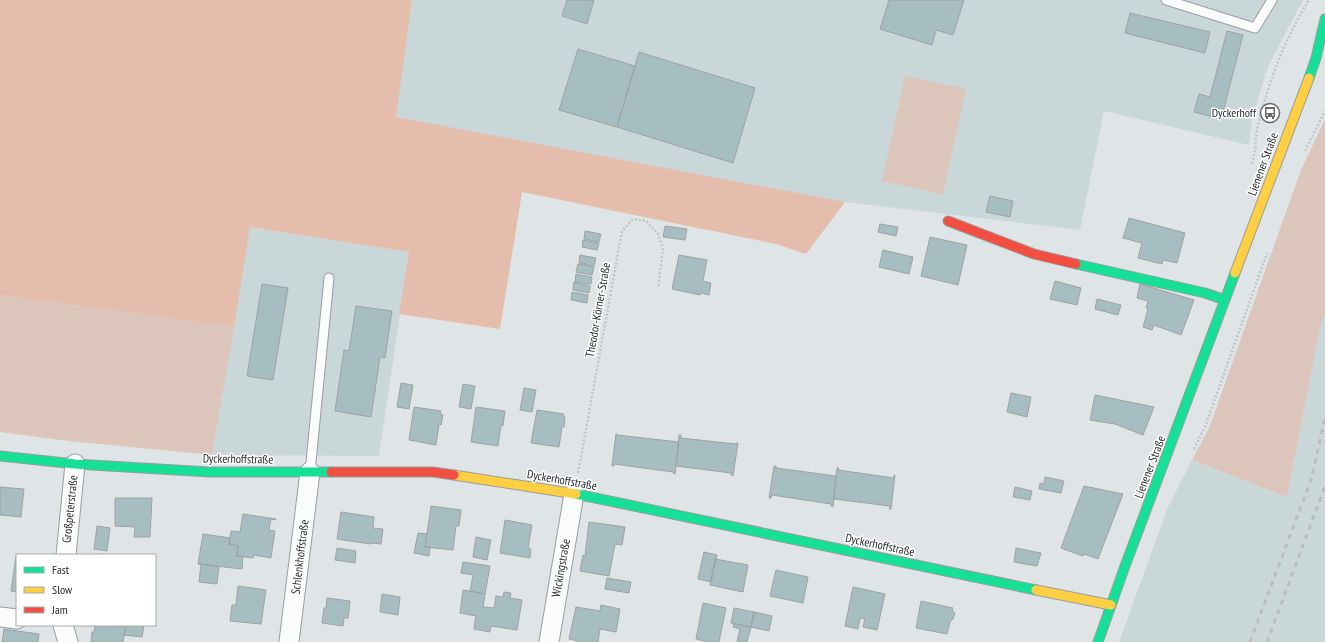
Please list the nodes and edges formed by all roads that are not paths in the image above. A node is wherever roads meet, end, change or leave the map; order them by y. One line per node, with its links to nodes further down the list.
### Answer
1 (1166, 0): 2 (lane)
2 (1272, 0)
3 (1325, 19): 5 (street, Lienener Straße)
4 (1325, 50): 5 (street, Lienener Straße)
5 (1316, 58): 8 (street, Lienener Straße)
6 (948, 222): 8 (street)
7 (329, 278): 11 (lane)
8 (1225, 300): 14 (street, Lienener Straße)
9 (0, 456): 10 (street, Dyckerhoffstraße)
10 (75, 464): 11 (street, Dyckerhoffstraße); 13 (street, Großpeterstraße)
11 (310, 472): 12 (street, Dyckerhoffstraße); 19 (street, Schlenkhoffstraße)
12 (574, 494): 14 (street, Dyckerhoffstraße); 20 (street, Wickingstraße)
13 (66, 554)
14 (1111, 605): 21 (street, Lienener Straße)
15 (0, 617): 16 (street)
16 (16, 619)
17 (63, 626): 18 (street)
18 (68, 642)
19 (289, 642)
20 (549, 642)
21 (1098, 642)

